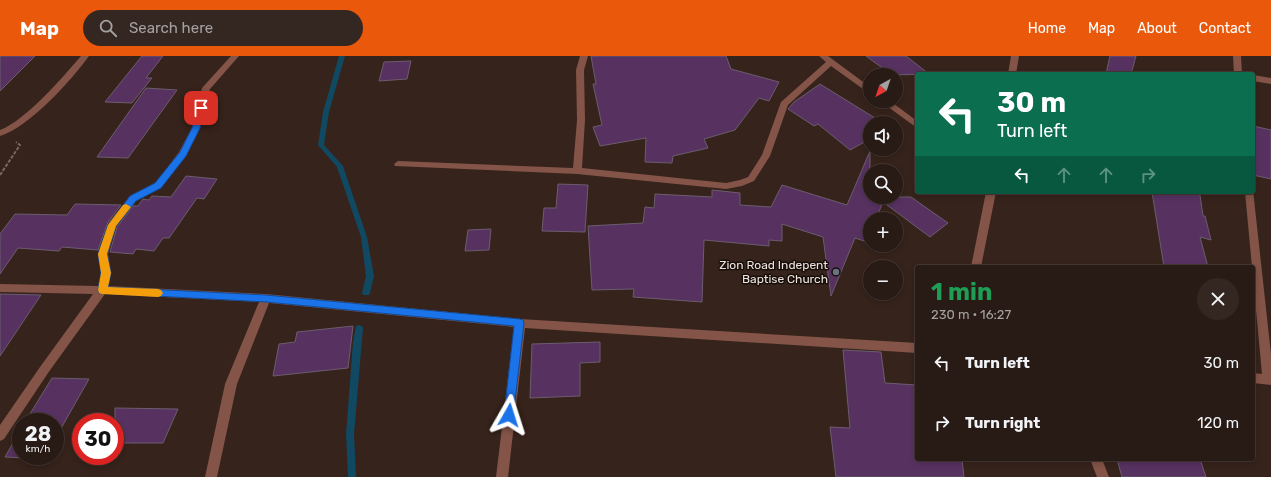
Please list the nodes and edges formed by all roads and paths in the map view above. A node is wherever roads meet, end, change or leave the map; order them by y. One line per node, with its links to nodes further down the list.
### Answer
1 (85, 56): 14 (street)
2 (235, 56): 22 (street)
3 (584, 56): 16 (street)
4 (1237, 56): 8 (street)
5 (1014, 57): 7 (street)
6 (826, 59): 11 (street); 16 (street)
7 (1012, 72)
8 (1238, 72)
9 (1255, 78): 10 (street)
10 (1271, 81)
11 (863, 86)
12 (894, 108): 13 (street)
13 (915, 124)
14 (2, 133): 17 (path)
15 (398, 164): 16 (street)
16 (576, 171)
17 (0, 175)
18 (991, 194): 20 (street)
19 (1250, 194): 27 (street)
20 (976, 265)
21 (0, 288): 22 (street)
22 (102, 290): 23 (street); 28 (street)
23 (266, 298): 24 (street); 30 (street)
24 (520, 323): 25 (street); 31 (street)
25 (915, 348)
26 (1255, 378): 27 (street)
27 (1269, 380)
28 (0, 435)
29 (1097, 461): 32 (street)
30 (211, 477)
31 (502, 477)
32 (1104, 477)

